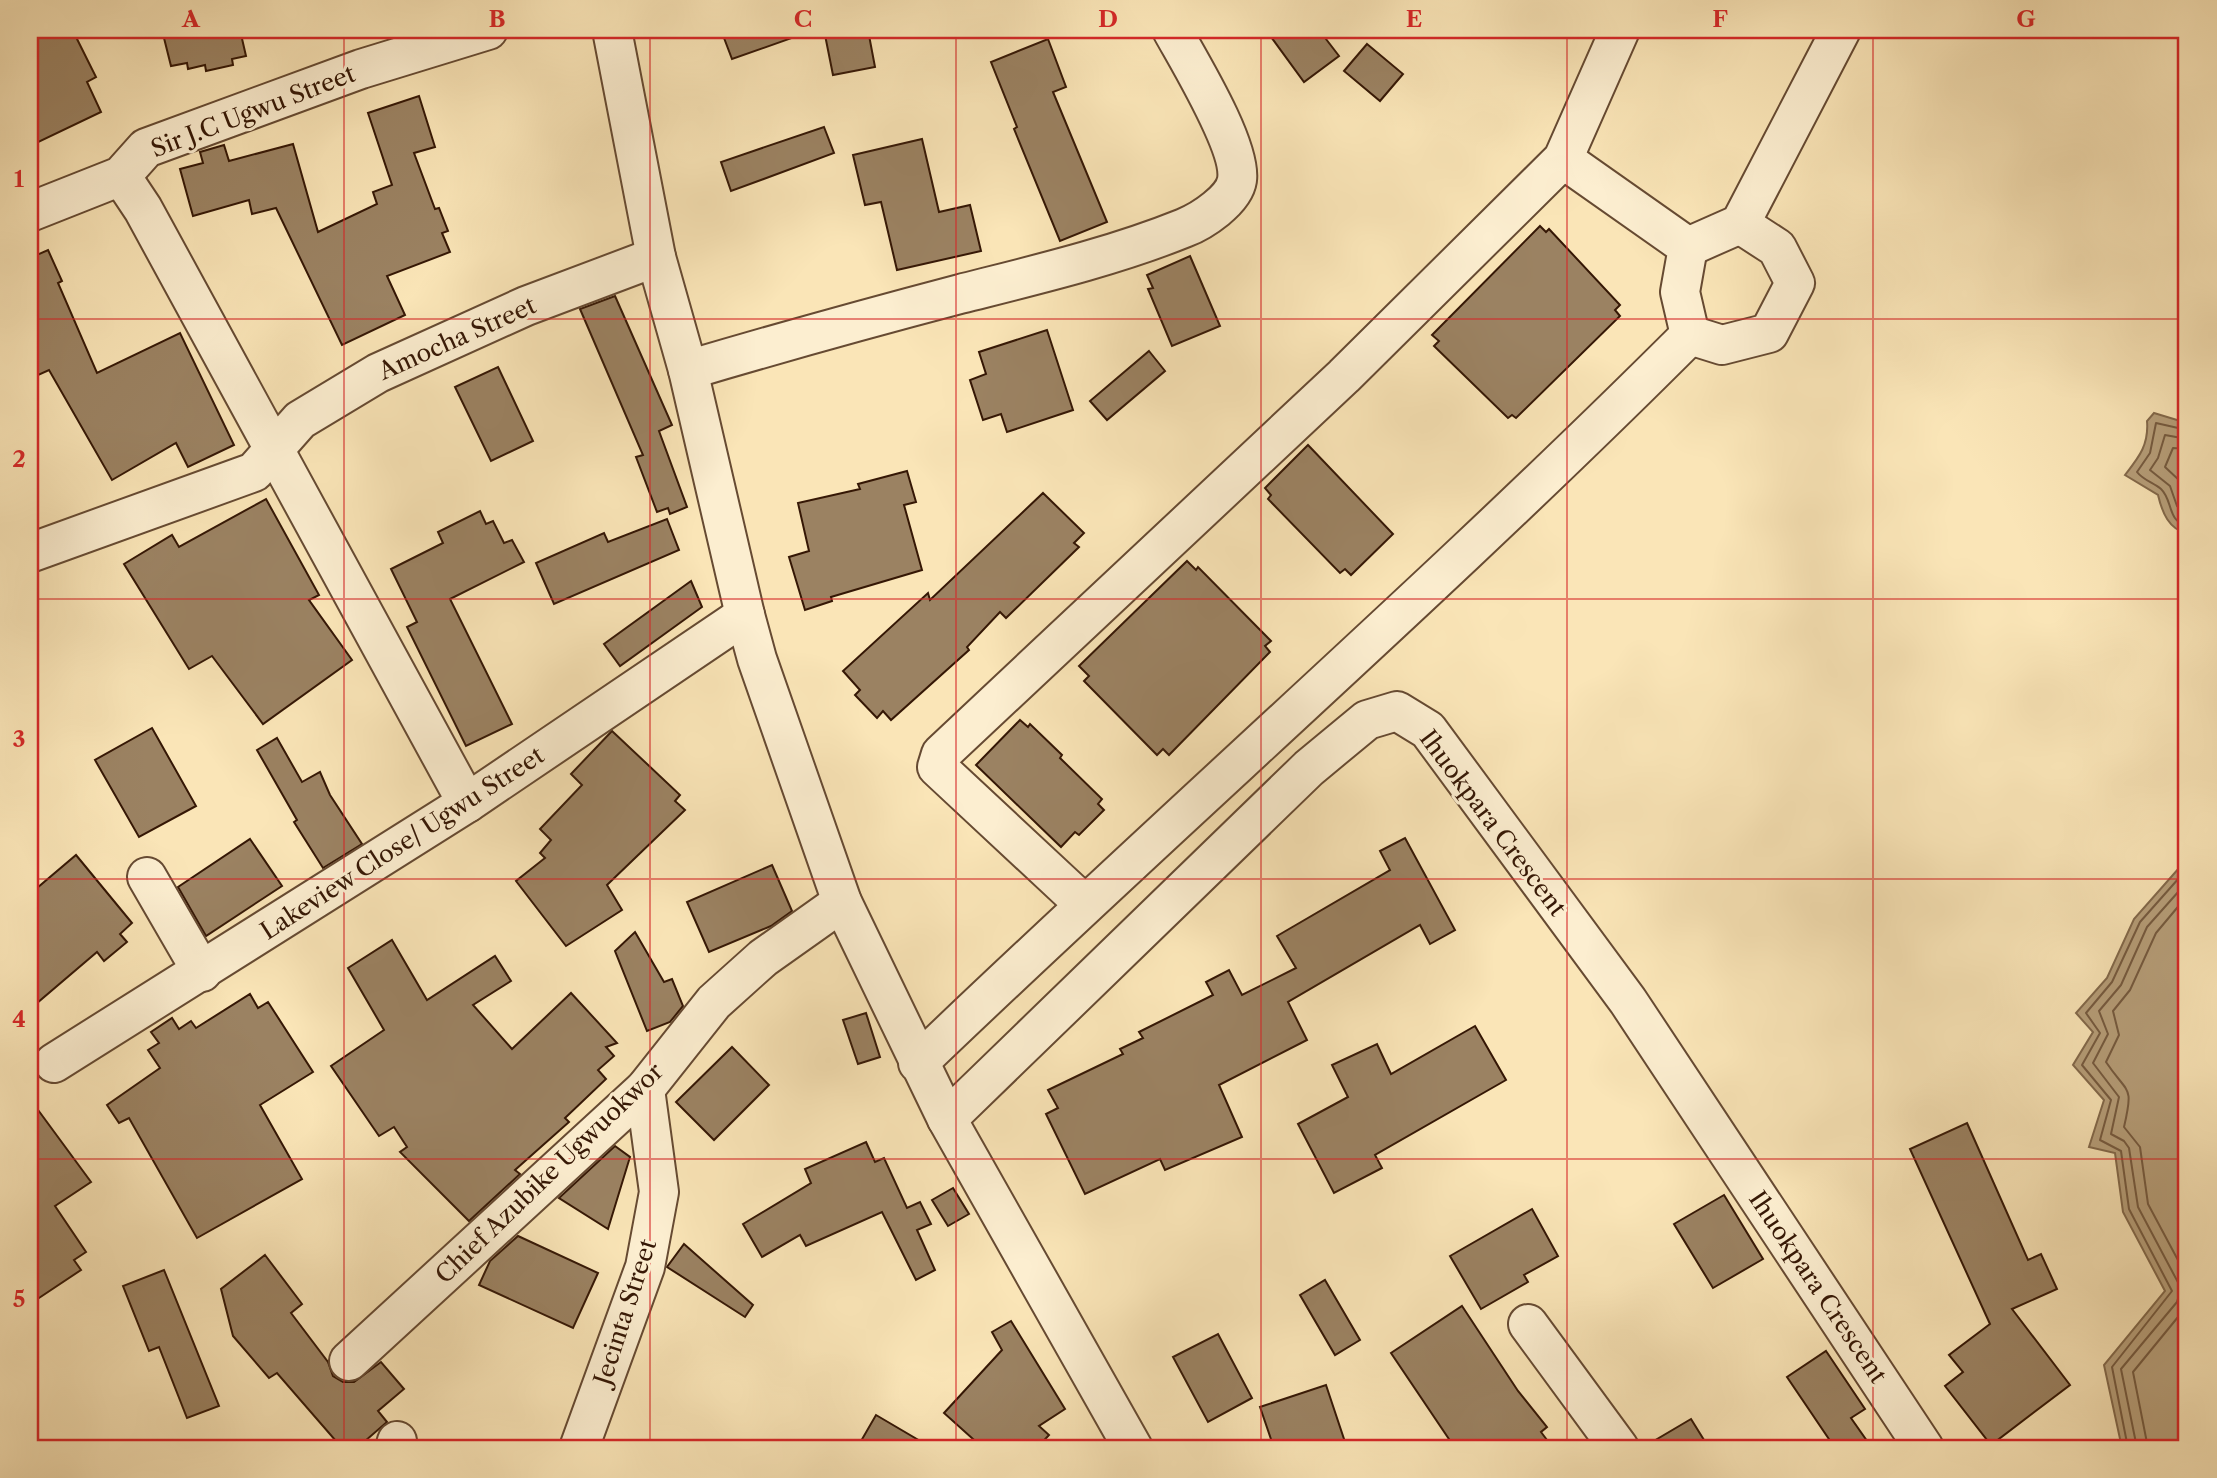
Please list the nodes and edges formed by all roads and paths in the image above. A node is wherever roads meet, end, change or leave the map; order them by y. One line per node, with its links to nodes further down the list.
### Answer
1 (488, 30): 7 (street, Sir J.C Ugwu Street)
2 (612, 30): 11 (street)
3 (1172, 30): 13 (street)
4 (1620, 30): 6 (street)
5 (1841, 30): 9 (street)
6 (1563, 159): 10 (street); 20 (street)
7 (121, 176): 8 (street, Sir J.C Ugwu Street); 14 (street)
8 (30, 212)
9 (1740, 224): 10 (street); 12 (street)
10 (1688, 247): 12 (street)
11 (656, 257): 13 (street); 14 (street, Amocha Street)
12 (1690, 335): 20 (street)
13 (688, 370): 16 (street)
14 (275, 448): 15 (street, Amocha Street); 17 (street)
15 (30, 553)
16 (745, 615): 17 (street, Lakeview Close/ Ugwu Street); 19 (street)
17 (467, 803): 21 (street, Lakeview Close/ Ugwu Street)
18 (147, 877): 21 (street)
19 (842, 902): 23 (street); 24 (street, Chief Azubike Ugwuokwor)
20 (1084, 904): 23 (street)
21 (202, 971): 22 (street, Lakeview Close/ Ugwu Street)
22 (54, 1063)
23 (918, 1063): 25 (street)
24 (645, 1089): 27 (street, Chief Azubike Ugwuokwor); 28 (street, Jecinta Street)
25 (947, 1119): 29 (street); 31 (street, Ihuokpara Crescent)
26 (1528, 1324): 30 (street)
27 (349, 1362)
28 (579, 1448)
29 (1133, 1448)
30 (1619, 1448)
31 (1924, 1448)

